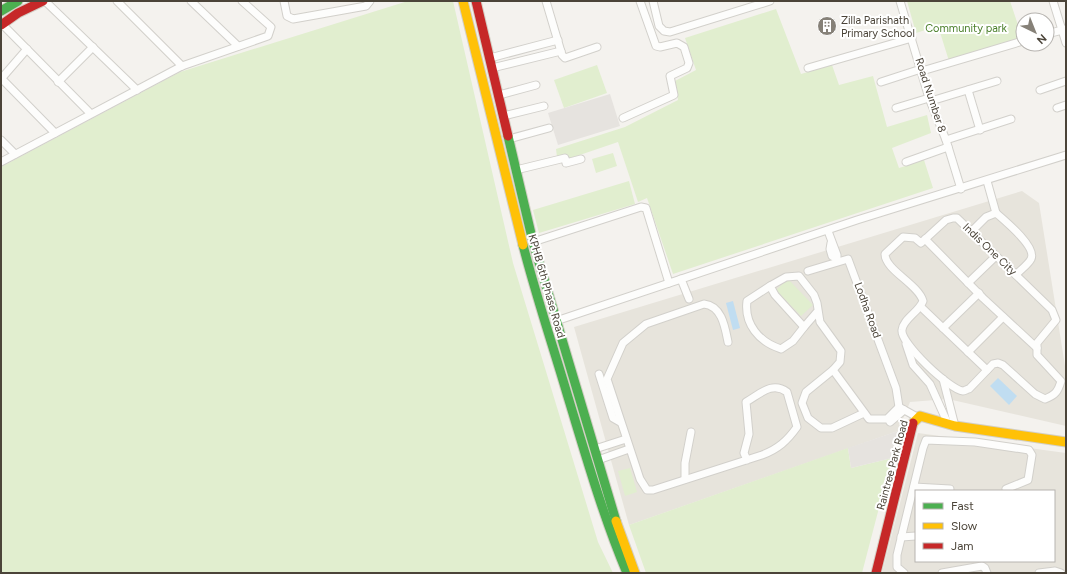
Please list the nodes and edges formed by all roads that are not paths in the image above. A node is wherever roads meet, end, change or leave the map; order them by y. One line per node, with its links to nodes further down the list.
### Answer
1 (18, 1): 16 (street)
2 (44, 1): 17 (street); 24 (street)
3 (117, 1): 29 (street)
4 (191, 1): 23 (street)
5 (242, 1): 23 (street)
6 (284, 1): 7 (street)
7 (370, 1)
8 (463, 1): 114 (street, KPHB 6th Phase Road)
9 (476, 1): 28 (street, KPHB 6th Phase Road)
10 (546, 1): 20 (street)
11 (640, 1): 50 (street)
12 (653, 1): 13 (street)
13 (770, 1)
14 (900, 1): 19 (street, Road Number 8)
15 (1053, 1): 18 (street)
16 (1, 11)
17 (1, 24): 26 (street)
18 (1064, 29): 22 (street)
19 (912, 38): 31 (street); 32 (street, Road Number 8)
20 (558, 40): 27 (street); 28 (street)
21 (1015, 43): 32 (street)
22 (1066, 43)
23 (238, 46): 29 (street)
24 (93, 47): 36 (street); 39 (street)
25 (597, 47): 27 (street)
26 (27, 49): 33 (street); 36 (street)
27 (561, 50): 30 (street)
28 (490, 58): 30 (street, KPHB 6th Phase Road)
29 (182, 66): 39 (street)
30 (492, 68): 42 (street, KPHB 6th Phase Road)
31 (808, 68)
32 (922, 70): 37 (street); 43 (street, Road Number 8)
33 (1, 78): 54 (street)
34 (996, 81): 40 (street)
35 (1066, 81): 41 (street)
36 (58, 82): 48 (street)
37 (881, 82)
38 (536, 85): 42 (street)
39 (137, 90): 48 (street)
40 (968, 90): 43 (street); 53 (street)
41 (1040, 90)
42 (498, 95): 49 (street, KPHB 6th Phase Road)
43 (930, 99): 46 (street); 57 (street, Road Number 8)
44 (1066, 105): 47 (street)
45 (544, 106): 49 (street)
46 (896, 108)
47 (1057, 108)
48 (90, 113): 54 (street)
49 (503, 116): 55 (street, KPHB 6th Phase Road)
50 (623, 118)
51 (1011, 119): 53 (street)
52 (549, 128): 55 (street)
53 (980, 130): 57 (street)
54 (55, 133): 58 (street)
55 (509, 139): 63 (street, KPHB 6th Phase Road)
56 (1, 140): 58 (street)
57 (947, 144): 62 (street); 65 (street, Road Number 8)
58 (15, 154): 61 (street)
59 (1066, 155): 64 (street)
60 (581, 159): 63 (street)
61 (1, 162)
62 (906, 162)
63 (516, 170): 70 (street, KPHB 6th Phase Road)
64 (987, 181): 65 (street); 66 (street)
65 (961, 189): 67 (street)
66 (996, 213): 68 (street); 74 (street)
67 (828, 231): 72 (street); 75 (street)
68 (971, 232): 69 (street, Indis One City); 71 (street, Indis One City)
69 (925, 239): 77 (street); 81 (street)
70 (533, 242): 76 (street); 84 (street, KPHB 6th Phase Road)
71 (996, 256): 74 (street, Indis One City); 77 (street)
72 (836, 260): 73 (street); 97 (street, Lodha Road)
73 (808, 271)
74 (1016, 275): 89 (street, Indis One City)
75 (681, 279): 76 (street); 80 (street)
76 (669, 283): 84 (street)
77 (968, 283): 79 (street)
78 (770, 286): 82 (street); 85 (street); 85 (street)
79 (979, 293): 83 (street); 86 (street)
80 (689, 299)
81 (921, 307): 86 (street); 87 (street)
82 (817, 312): 85 (street); 91 (street)
83 (1003, 317): 89 (street); 90 (street)
84 (556, 321): 106 (street, KPHB 6th Phase Road)
85 (804, 327)
86 (943, 328): 90 (street)
87 (904, 340): 94 (street); 95 (street)
88 (728, 342): 100 (street)
89 (1037, 348): 92 (street)
90 (968, 352): 92 (street)
91 (833, 370): 98 (street); 98 (street)
92 (987, 370): 94 (street)
93 (599, 374): 100 (street)
94 (943, 379): 96 (street)
95 (930, 384): 96 (street); 102 (street)
96 (945, 393): 102 (street)
97 (902, 408): 98 (street); 99 (street); 99 (street); 101 (street)
98 (864, 413)
99 (917, 418): 102 (street, Raintree Park Road); 120 (street, Raintree Park Road)
100 (620, 422): 104 (street)
101 (890, 422)
102 (952, 425): 105 (street, Raintree Park Road)
103 (691, 432): 110 (street)
104 (626, 439): 106 (street); 107 (street)
105 (1066, 442)
106 (595, 449): 108 (street, KPHB 6th Phase Road)
107 (628, 450): 108 (street); 110 (street)
108 (598, 460): 114 (street, KPHB 6th Phase Road)
109 (748, 460): 109 (street); 110 (street)
110 (685, 479)
111 (914, 487): 112 (street); 113 (street); 116 (street)
112 (950, 489)
113 (1006, 489)
114 (612, 524): 118 (street, KPHB 6th Phase Road); 119 (street, KPHB 6th Phase Road)
115 (915, 536): 116 (street)
116 (901, 537): 121 (street)
117 (1057, 572): 124 (street)
118 (627, 573)
119 (634, 573)
120 (876, 573)
121 (904, 573)
122 (942, 573): 123 (street)
123 (986, 573)
124 (1039, 573)

